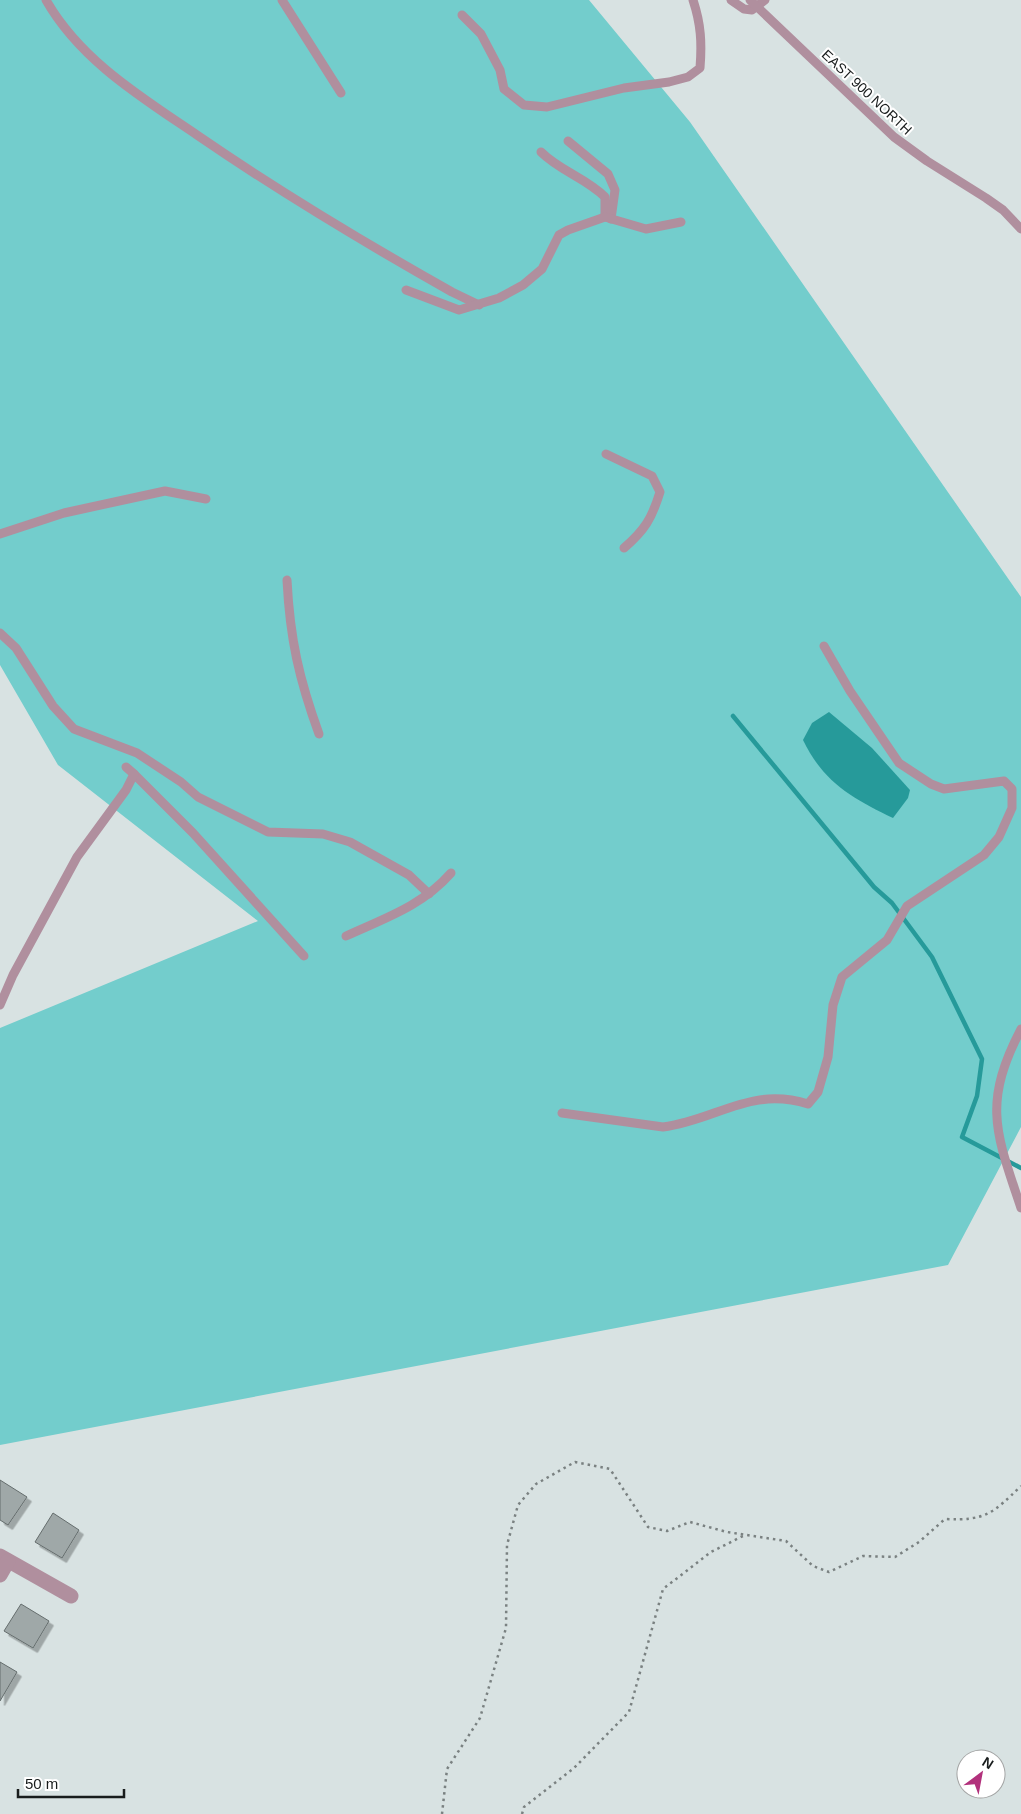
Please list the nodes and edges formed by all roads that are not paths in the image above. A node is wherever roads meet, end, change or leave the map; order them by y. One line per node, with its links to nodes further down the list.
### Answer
1 (46, 0): 15 (lane)
2 (282, 0): 8 (lane)
3 (693, 0): 7 (lane)
4 (731, 0): 6 (lane)
5 (765, 0): 6 (lane)
6 (754, 3): 13 (lane, EAST 900 NORTH)
7 (462, 14)
8 (341, 93)
9 (568, 141): 11 (lane)
10 (541, 152): 11 (lane)
11 (608, 218): 12 (lane); 15 (lane)
12 (681, 222)
13 (1021, 230)
14 (406, 290): 15 (lane)
15 (479, 305)
16 (606, 454): 19 (lane)
17 (206, 499): 18 (lane)
18 (0, 534)
19 (624, 548)
20 (287, 580): 23 (lane)
21 (0, 633): 27 (lane)
22 (824, 646): 32 (lane)
23 (320, 734)
24 (126, 767): 25 (lane)
25 (134, 774): 29 (lane); 30 (lane)
26 (450, 873): 27 (lane)
27 (429, 894): 28 (lane)
28 (346, 936)
29 (304, 956)
30 (0, 1005)
31 (1021, 1029): 33 (lane)
32 (562, 1113)
33 (1021, 1208)
34 (4, 1559): 35 (street); 36 (street)
35 (0, 1575)
36 (71, 1596)

